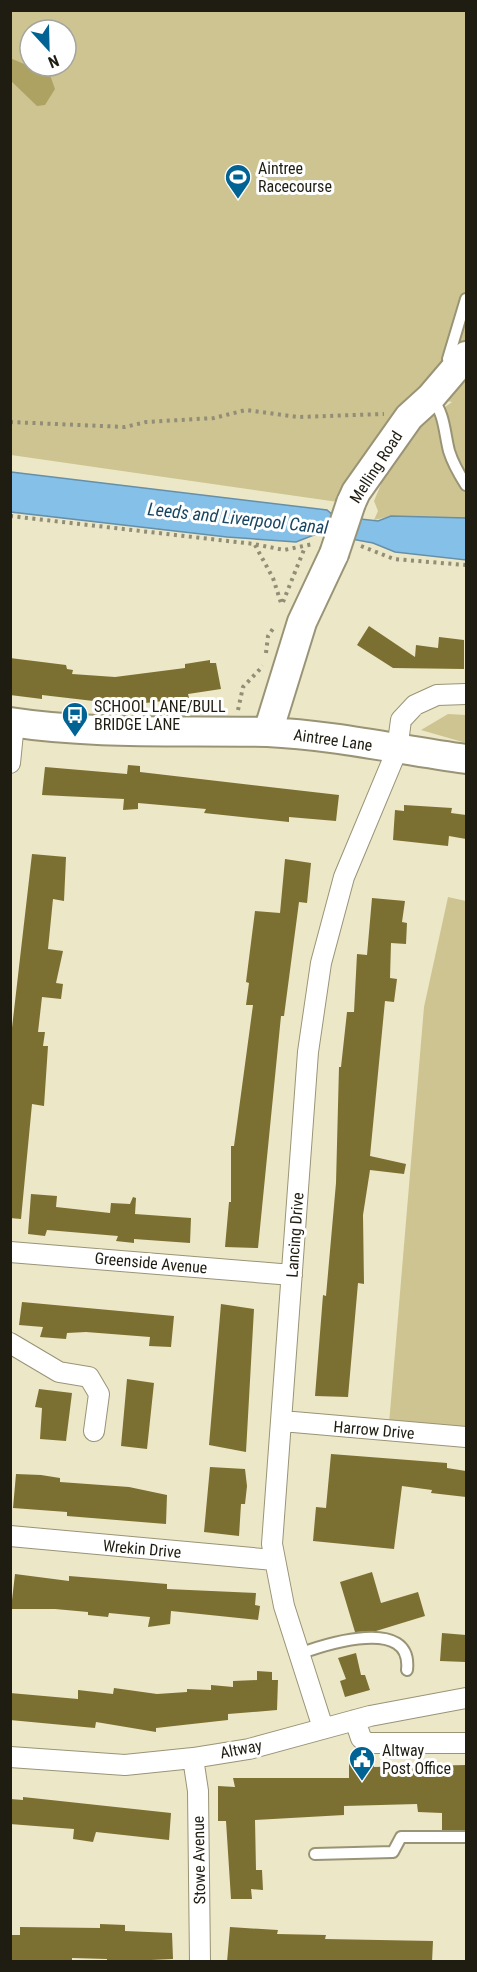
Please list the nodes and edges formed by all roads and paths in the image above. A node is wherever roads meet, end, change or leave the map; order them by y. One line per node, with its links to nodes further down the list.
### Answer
1 (466, 299): 2 (lane)
2 (461, 363): 3 (main road, Melling Road)
3 (431, 397): 5 (main road, Melling Road); 6 (lane)
4 (10, 422): 5 (path)
5 (404, 423): 10 (main road, Melling Road, bridge)
6 (466, 485)
7 (10, 516): 8 (path)
8 (254, 544): 9 (path); 12 (path)
9 (305, 547): 10 (path); 12 (path)
10 (338, 547): 11 (path); 18 (main road, Melling Road)
11 (466, 565)
12 (282, 603): 13 (path)
13 (279, 614)
14 (275, 625): 17 (path)
15 (466, 693): 19 (street)
16 (13, 722): 17 (main road, Aintree Lane); 21 (street)
17 (234, 732): 18 (main road, Aintree Lane)
18 (268, 732): 19 (main road, Aintree Lane)
19 (397, 750): 20 (main road, Aintree Lane); 23 (street, Lancing Drive)
20 (466, 759)
21 (10, 763)
22 (10, 1252): 23 (street, Greenside Avenue)
23 (292, 1275): 25 (street, Lancing Drive)
24 (10, 1343): 26 (street)
25 (282, 1421): 27 (street, Harrow Drive); 29 (street, Lancing Drive)
26 (94, 1431)
27 (466, 1437)
28 (10, 1536): 29 (street, Wrekin Drive)
29 (274, 1560): 30 (street, Lancing Drive)
30 (299, 1654): 31 (lane); 34 (street, Lancing Drive)
31 (407, 1670)
32 (466, 1698): 33 (street, Altway)
33 (355, 1720): 34 (street, Altway); 35 (street)
34 (323, 1728): 37 (street, Altway)
35 (466, 1743)
36 (10, 1757): 37 (street, Altway)
37 (193, 1758): 40 (street, Stowe Avenue)
38 (466, 1836): 39 (lane)
39 (315, 1854)
40 (200, 1962)

